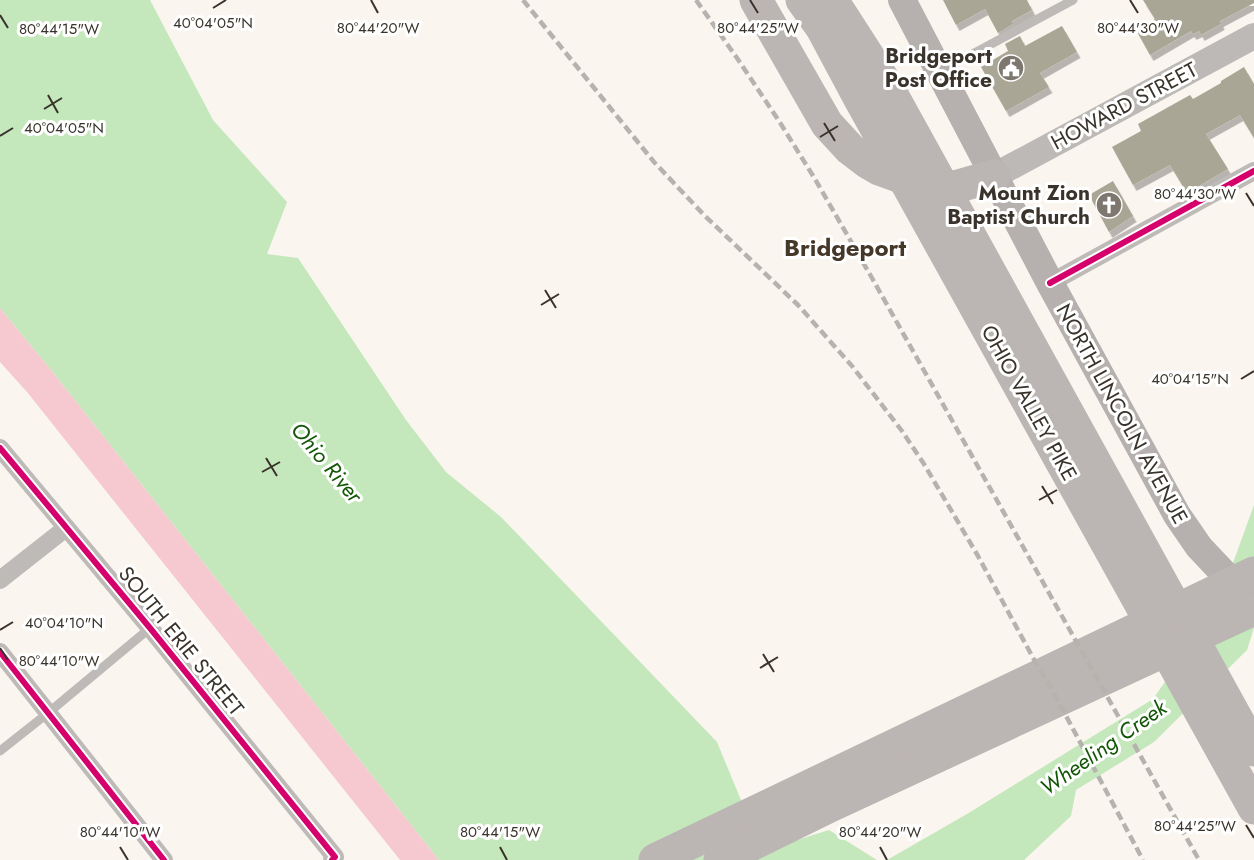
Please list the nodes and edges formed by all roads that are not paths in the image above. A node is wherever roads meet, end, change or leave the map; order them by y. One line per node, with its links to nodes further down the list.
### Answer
1 (756, 0): 10 (highway)
2 (802, 0): 8 (highway, OHIO VALLEY PIKE)
3 (831, 0): 8 (highway, OHIO VALLEY PIKE)
4 (902, 0): 7 (main road, NORTH LINCOLN AVENUE)
5 (1073, 0): 7 (lane)
6 (1254, 36): 10 (main road, HOWARD STREET)
7 (939, 72): 10 (main road, NORTH LINCOLN AVENUE)
8 (873, 91): 20 (highway, OHIO VALLEY PIKE); 22 (highway, OHIO VALLEY PIKE)
9 (1254, 171): 11 (street)
10 (994, 176): 11 (main road, NORTH LINCOLN AVENUE)
11 (1050, 283): 16 (main road, NORTH LINCOLN AVENUE)
12 (0, 448): 13 (street, SOUTH ERIE STREET)
13 (66, 528): 15 (street); 17 (street, SOUTH ERIE STREET)
14 (1254, 573): 23 (highway)
15 (0, 580)
16 (1254, 607): 23 (highway)
17 (150, 628): 19 (lane); 24 (street, SOUTH ERIE STREET)
18 (0, 652): 19 (street)
19 (48, 713): 21 (lane); 25 (street)
20 (1254, 750)
21 (0, 751)
22 (1254, 808)
23 (752, 829): 26 (highway); 27 (highway)
24 (334, 859)
25 (164, 860)
26 (656, 860)
27 (720, 860)

